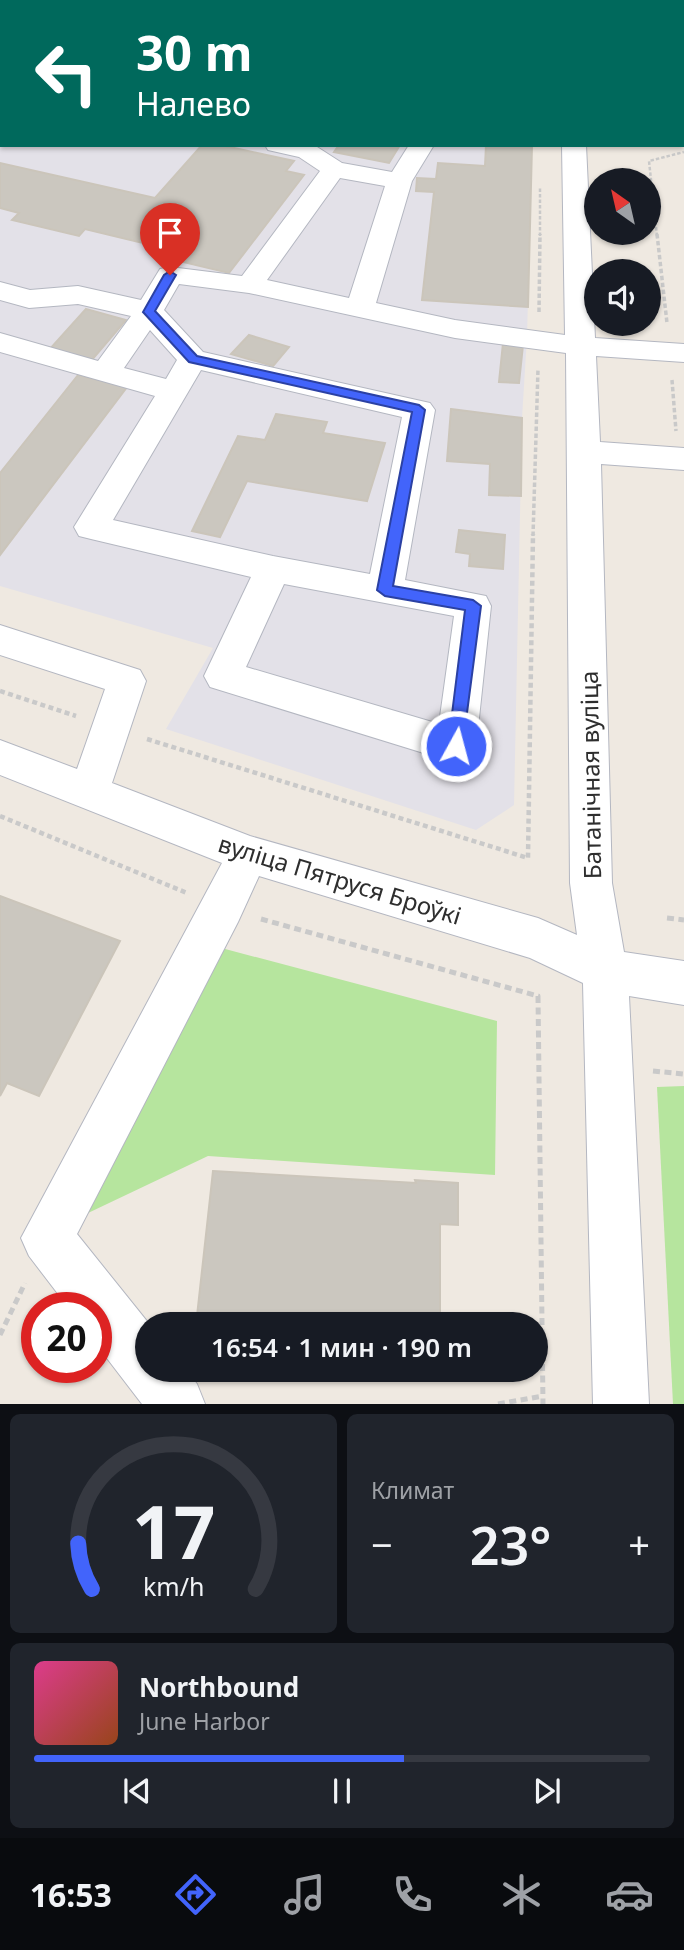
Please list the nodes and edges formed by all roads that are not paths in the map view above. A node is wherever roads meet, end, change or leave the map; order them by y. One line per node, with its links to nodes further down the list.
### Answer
1 (421, 147): 5 (street)
2 (574, 147): 13 (street, Батанічная вуліца)
3 (309, 148): 4 (street)
4 (334, 169): 5 (street); 6 (street)
5 (399, 181): 9 (street)
6 (249, 285): 9 (street); 10 (street)
7 (0, 291): 8 (street)
8 (29, 299): 10 (street); 11 (street)
9 (360, 310): 13 (street)
10 (149, 312): 15 (street); 16 (street)
11 (0, 335)
12 (0, 342): 16 (street)
13 (580, 346): 14 (street); 18 (street, Батанічная вуліца)
14 (677, 352)
15 (193, 359): 17 (street); 21 (street)
16 (105, 373): 17 (street)
17 (174, 391): 20 (street)
18 (584, 452): 19 (street); 26 (street, Батанічная вуліца)
19 (682, 458)
20 (273, 569): 21 (street); 21 (street)
21 (385, 590)
22 (0, 640): 24 (street)
23 (0, 757): 24 (street, вуліца Пятруся Броўкі)
24 (89, 792): 25 (street, вуліца Пятруся Броўкі)
25 (248, 853): 26 (street, вуліца Пятруся Броўкі); 28 (street)
26 (605, 971): 27 (street, вуліца Пятруся Броўкі); 31 (street, Батанічная вуліца)
27 (684, 983)
28 (135, 1350)
29 (161, 1382): 30 (street)
30 (178, 1404)
31 (621, 1404)

